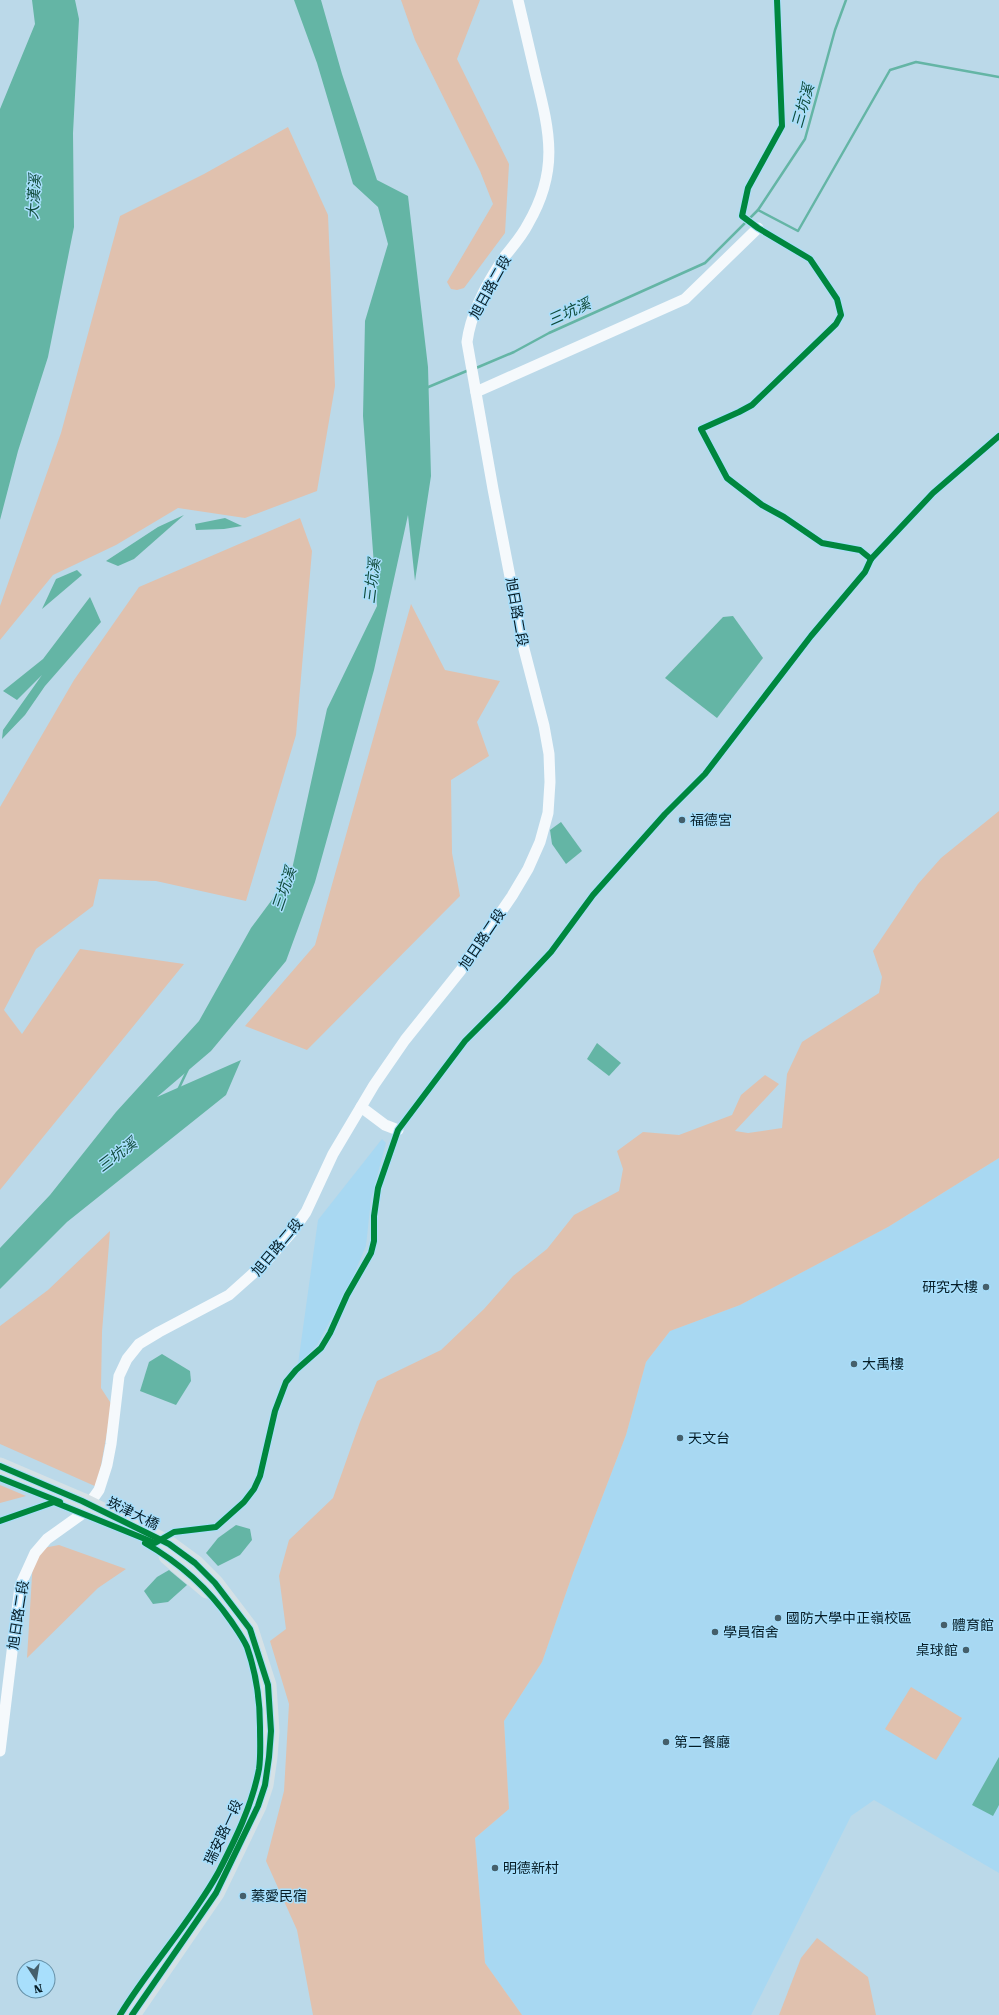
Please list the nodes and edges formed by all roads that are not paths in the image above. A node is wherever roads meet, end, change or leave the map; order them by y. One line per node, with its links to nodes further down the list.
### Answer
1 (518, 0): 3 (street, 旭日路二段)
2 (758, 228): 3 (street)
3 (476, 389): 4 (street, 旭日路二段)
4 (361, 1107): 5 (street); 9 (street, 旭日路二段)
5 (398, 1130)
6 (0, 1466): 8 (main road, 崁津大橋)
7 (0, 1478): 8 (main road, 崁津大橋)
8 (245, 1631): 10 (main road, 瑞安路一段); 11 (main road, 瑞安路一段)
9 (0, 1751)
10 (120, 2015)
11 (132, 2015)

